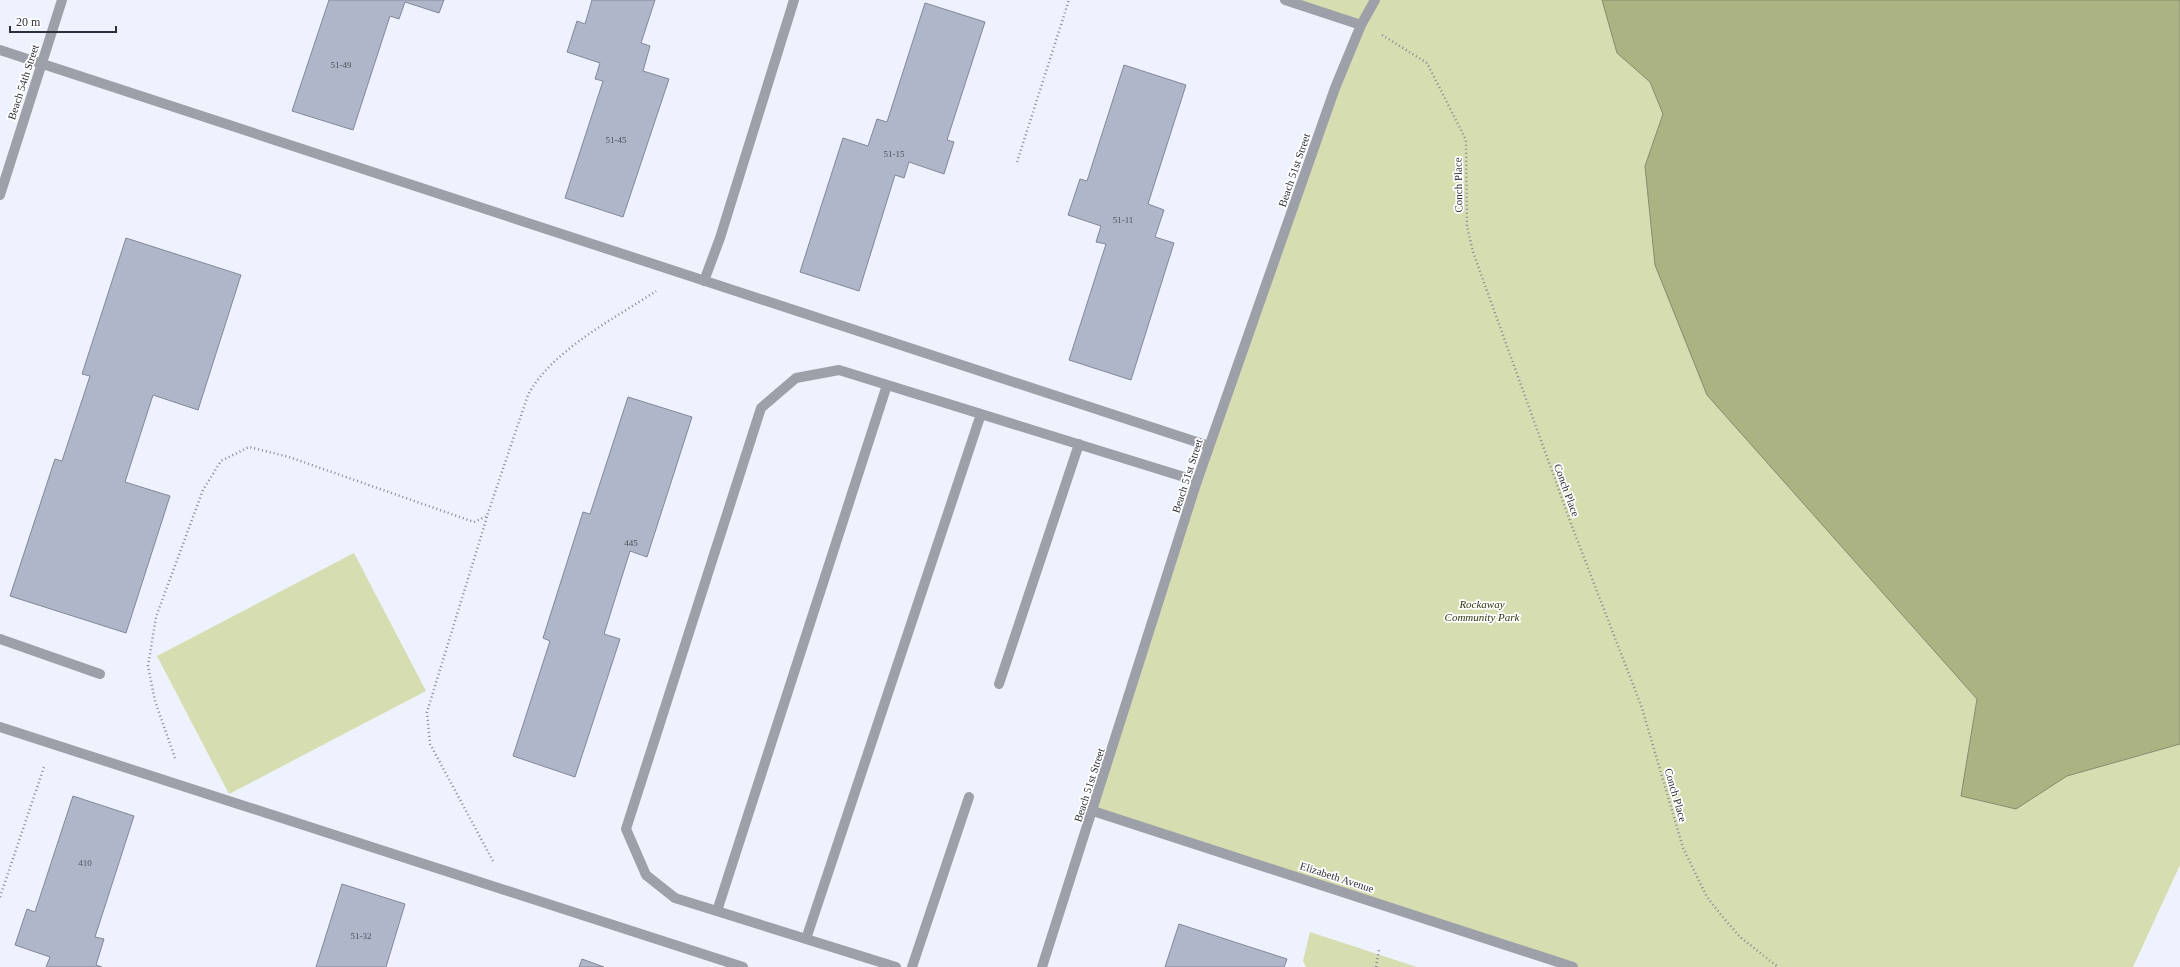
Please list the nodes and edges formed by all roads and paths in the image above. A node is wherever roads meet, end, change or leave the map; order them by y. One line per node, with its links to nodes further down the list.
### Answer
1 (62, 0): 8 (street, Beach 54th Street)
2 (794, 0): 13 (street)
3 (1069, 0): 9 (path)
4 (1285, 0): 6 (street)
5 (1375, 0): 6 (street, Beach 51st Street)
6 (1361, 25): 17 (street, Beach 51st Street); 39 (path, Conch Place)
7 (0, 50): 8 (street)
8 (42, 64): 10 (street, Beach 54th Street); 12 (street)
9 (1017, 162)
10 (3, 173): 11 (street, Beach 54th Street)
11 (0, 194)
12 (682, 274): 13 (street); 19 (path)
13 (704, 281): 17 (street)
14 (887, 385): 15 (street); 30 (street); 30 (street)
15 (981, 414): 16 (street); 31 (street)
16 (1079, 444): 18 (street); 22 (street)
17 (1209, 446): 18 (street, Beach 51st Street)
18 (1197, 481): 27 (street, Beach 51st Street)
19 (487, 516): 25 (path); 28 (path)
20 (0, 639): 21 (street)
21 (100, 674)
22 (999, 684)
23 (0, 727): 24 (street)
24 (51, 743): 25 (street); 29 (path)
25 (185, 786): 28 (street)
26 (969, 797): 35 (street)
27 (1093, 811): 36 (street, Beach 51st Street); 38 (street, Elizabeth Avenue)
28 (509, 891): 33 (street)
29 (0, 897)
30 (718, 911): 31 (street)
31 (806, 939): 34 (street)
32 (1379, 950): 37 (path)
33 (743, 967)
34 (896, 967)
35 (912, 967)
36 (1042, 967)
37 (1376, 967)
38 (1573, 967)
39 (1778, 967)

